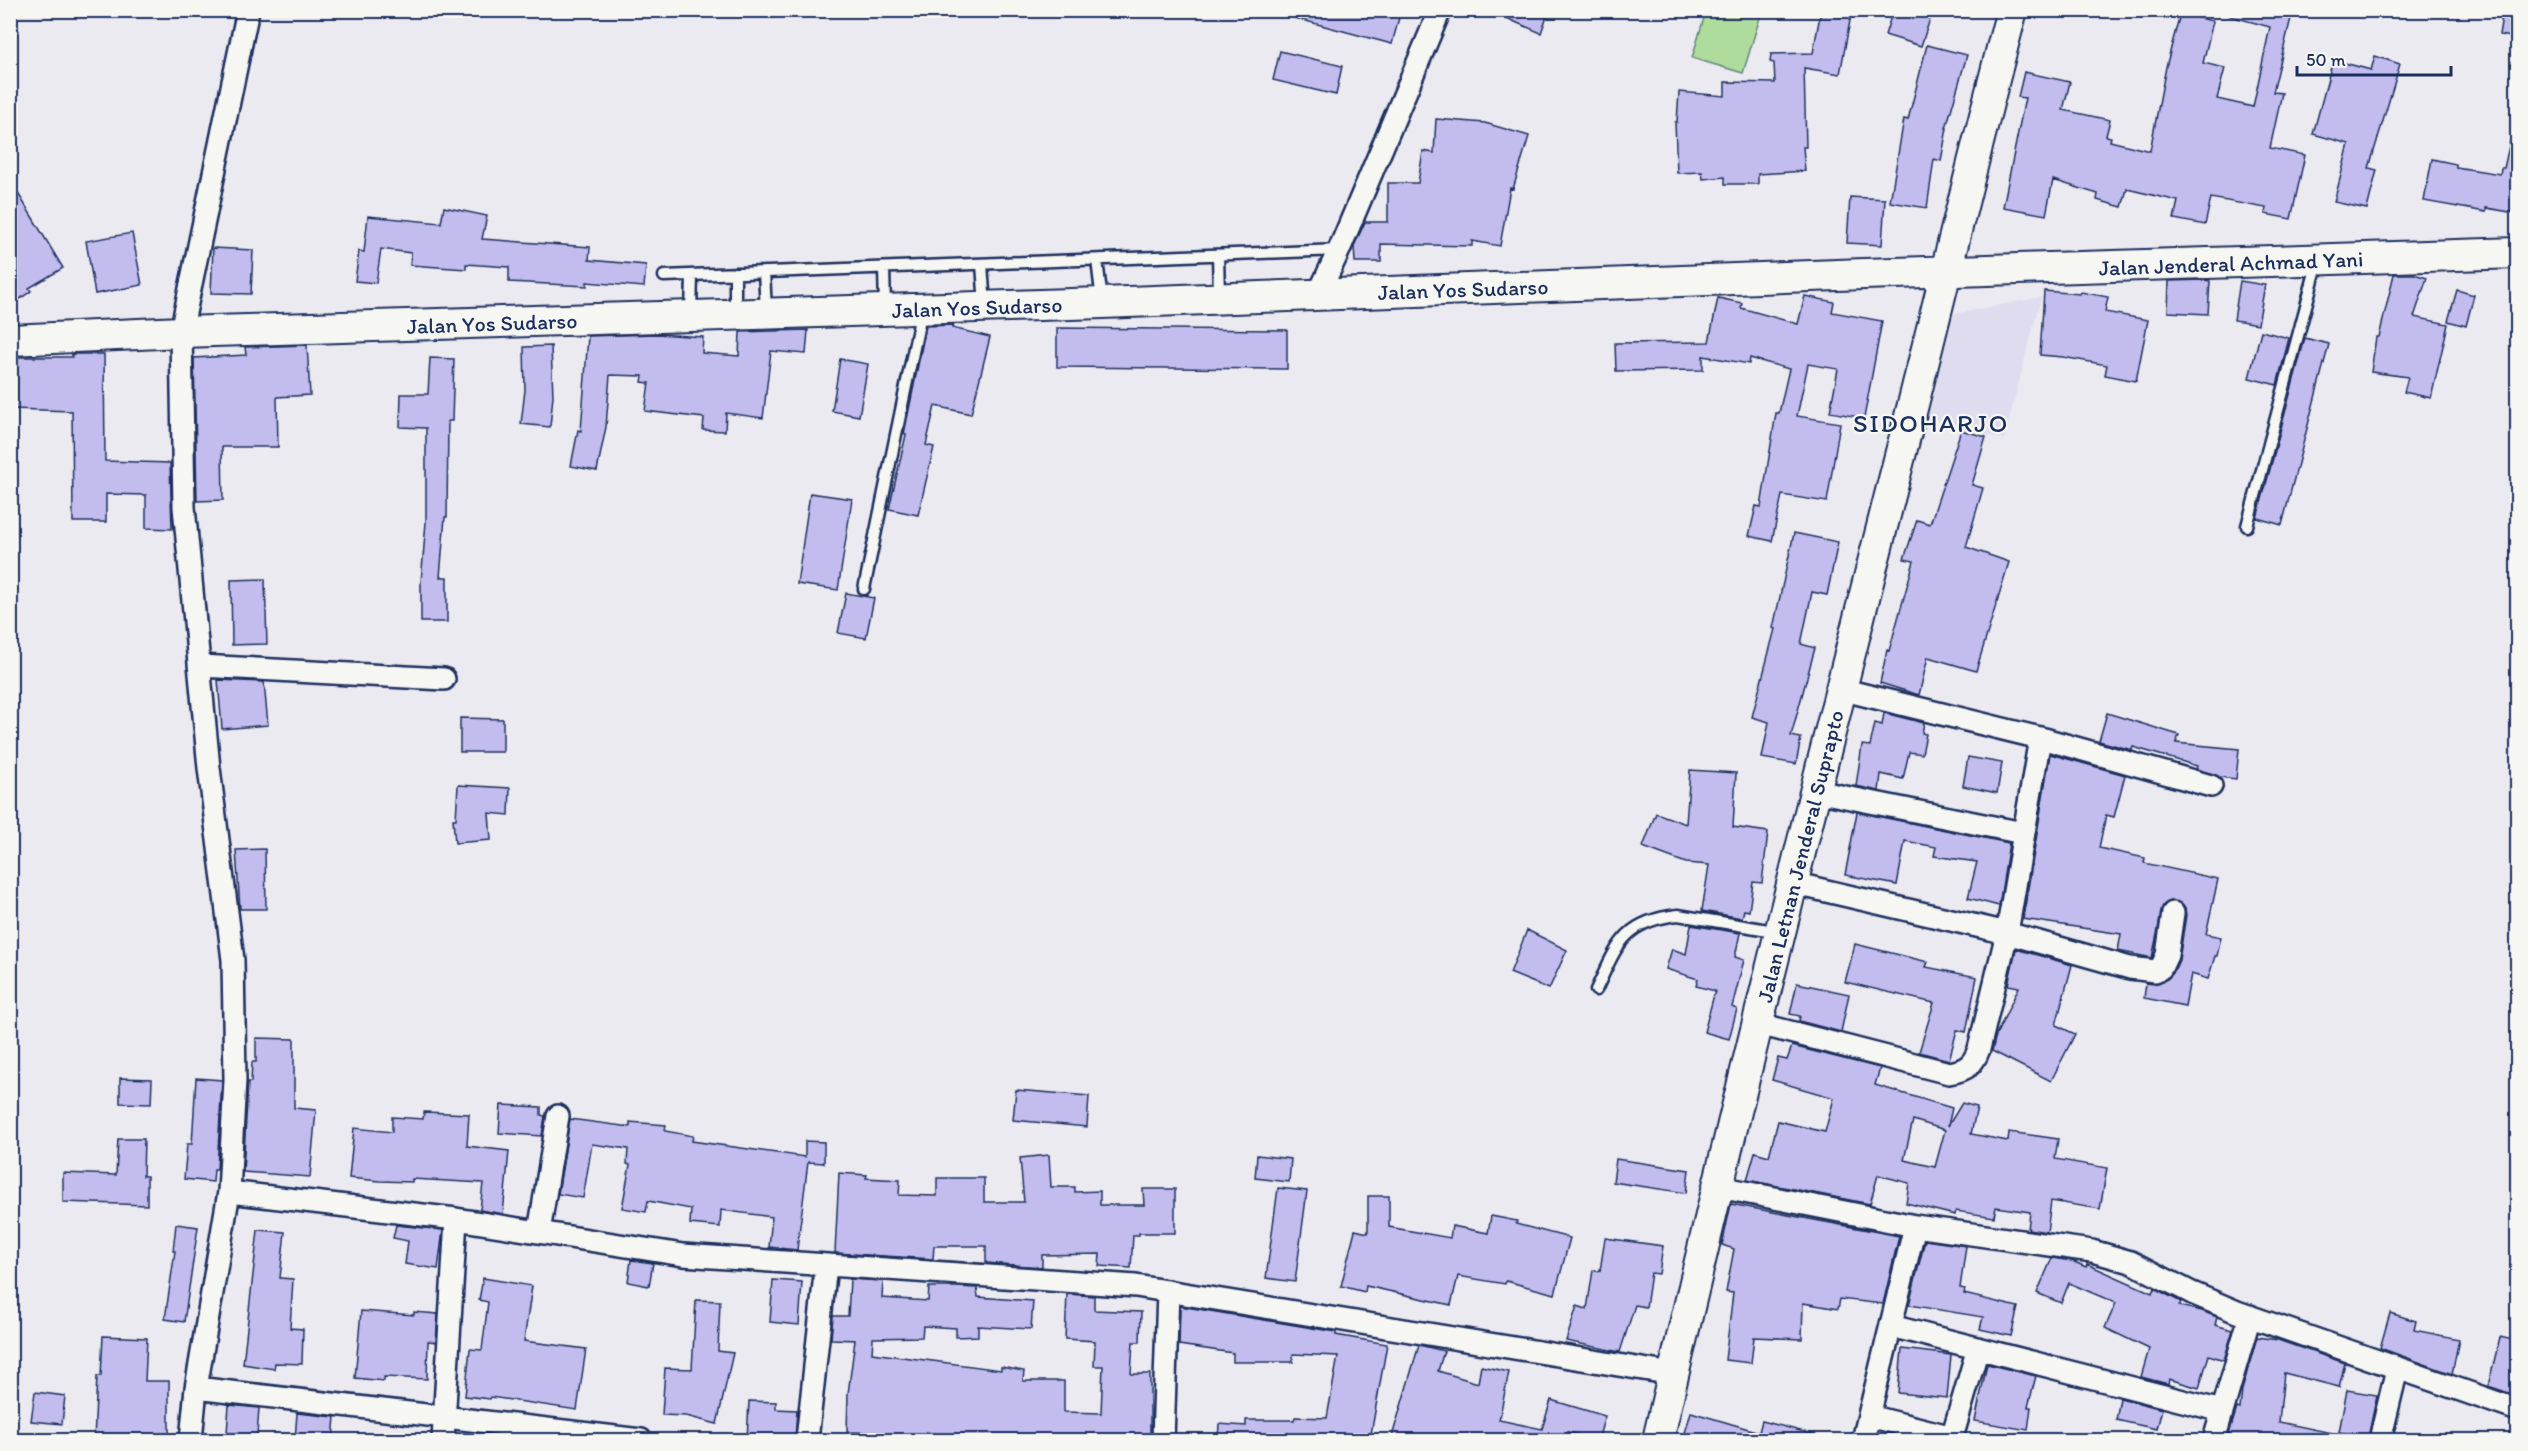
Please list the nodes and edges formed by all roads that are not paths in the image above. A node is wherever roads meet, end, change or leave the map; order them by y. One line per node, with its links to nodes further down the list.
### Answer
1 (248, 10): 25 (street)
2 (1440, 10): 4 (street)
3 (2012, 10): 11 (main road, Jalan Letnan Jenderal Suprapto)
4 (1339, 250): 6 (lane); 16 (street)
5 (2517, 253): 8 (main road, Jalan Jenderal Achmad Yani)
6 (1218, 255): 7 (lane); 17 (lane)
7 (1097, 260): 9 (lane); 18 (lane)
8 (2318, 261): 11 (main road, Jalan Jenderal Achmad Yani); 27 (lane)
9 (982, 264): 10 (lane); 19 (lane)
10 (884, 268): 12 (lane); 21 (lane)
11 (1944, 271): 16 (main road, Jalan Yos Sudarso); 31 (main road, Jalan Letnan Jenderal Suprapto)
12 (764, 272): 13 (lane); 22 (lane)
13 (735, 273): 14 (lane); 23 (lane)
14 (692, 275): 15 (lane); 24 (lane)
15 (664, 276)
16 (1318, 295): 17 (main road, Jalan Yos Sudarso)
17 (1219, 299): 18 (main road, Jalan Yos Sudarso)
18 (1102, 303): 19 (main road, Jalan Yos Sudarso)
19 (986, 307): 20 (main road, Jalan Yos Sudarso)
20 (922, 309): 21 (main road, Jalan Yos Sudarso); 28 (lane)
21 (885, 310): 22 (main road, Jalan Yos Sudarso)
22 (766, 314): 23 (main road, Jalan Yos Sudarso)
23 (735, 315): 24 (main road, Jalan Yos Sudarso)
24 (691, 316): 25 (main road, Jalan Yos Sudarso)
25 (181, 332): 26 (main road, Jalan Yos Sudarso); 29 (street)
26 (10, 340)
27 (2247, 526)
28 (864, 589)
29 (200, 666): 30 (street); 44 (street)
30 (444, 679)
31 (1861, 694): 32 (street); 34 (main road, Jalan Letnan Jenderal Suprapto)
32 (2040, 738): 33 (street); 35 (street)
33 (2211, 786)
34 (1816, 790): 35 (street); 36 (main road, Jalan Letnan Jenderal Suprapto)
35 (2023, 833): 39 (street)
36 (1791, 883): 38 (main road, Jalan Letnan Jenderal Suprapto); 39 (street)
37 (2174, 913): 39 (street)
38 (1780, 932): 40 (lane); 41 (main road, Jalan Letnan Jenderal Suprapto)
39 (2007, 933): 41 (street)
40 (1596, 990)
41 (1759, 1024): 43 (main road, Jalan Letnan Jenderal Suprapto)
42 (558, 1116): 47 (street)
43 (1719, 1187): 46 (street); 54 (main road, Jalan Letnan Jenderal Suprapto)
44 (229, 1192): 45 (street); 55 (street)
45 (456, 1219): 47 (street); 59 (street)
46 (1915, 1226): 50 (street); 51 (street)
47 (539, 1232): 48 (street)
48 (826, 1265): 49 (street); 63 (street)
49 (1168, 1291): 54 (street); 64 (street)
50 (2250, 1316): 53 (street); 57 (street)
51 (1891, 1326): 52 (street); 58 (street)
52 (1978, 1348): 57 (street); 58 (street)
53 (2397, 1368): 56 (street); 68 (street)
54 (1673, 1374): 65 (main road, Jalan Letnan Jenderal Suprapto)
55 (196, 1388): 59 (street); 60 (street)
56 (2517, 1410)
57 (2222, 1411): 67 (street)
58 (1869, 1416): 66 (street)
59 (446, 1419): 61 (street); 62 (street)
60 (191, 1440)
61 (443, 1440)
62 (641, 1440)
63 (807, 1440)
64 (1163, 1440)
65 (1658, 1440)
66 (1863, 1440)
67 (2214, 1440)
68 (2380, 1440)

